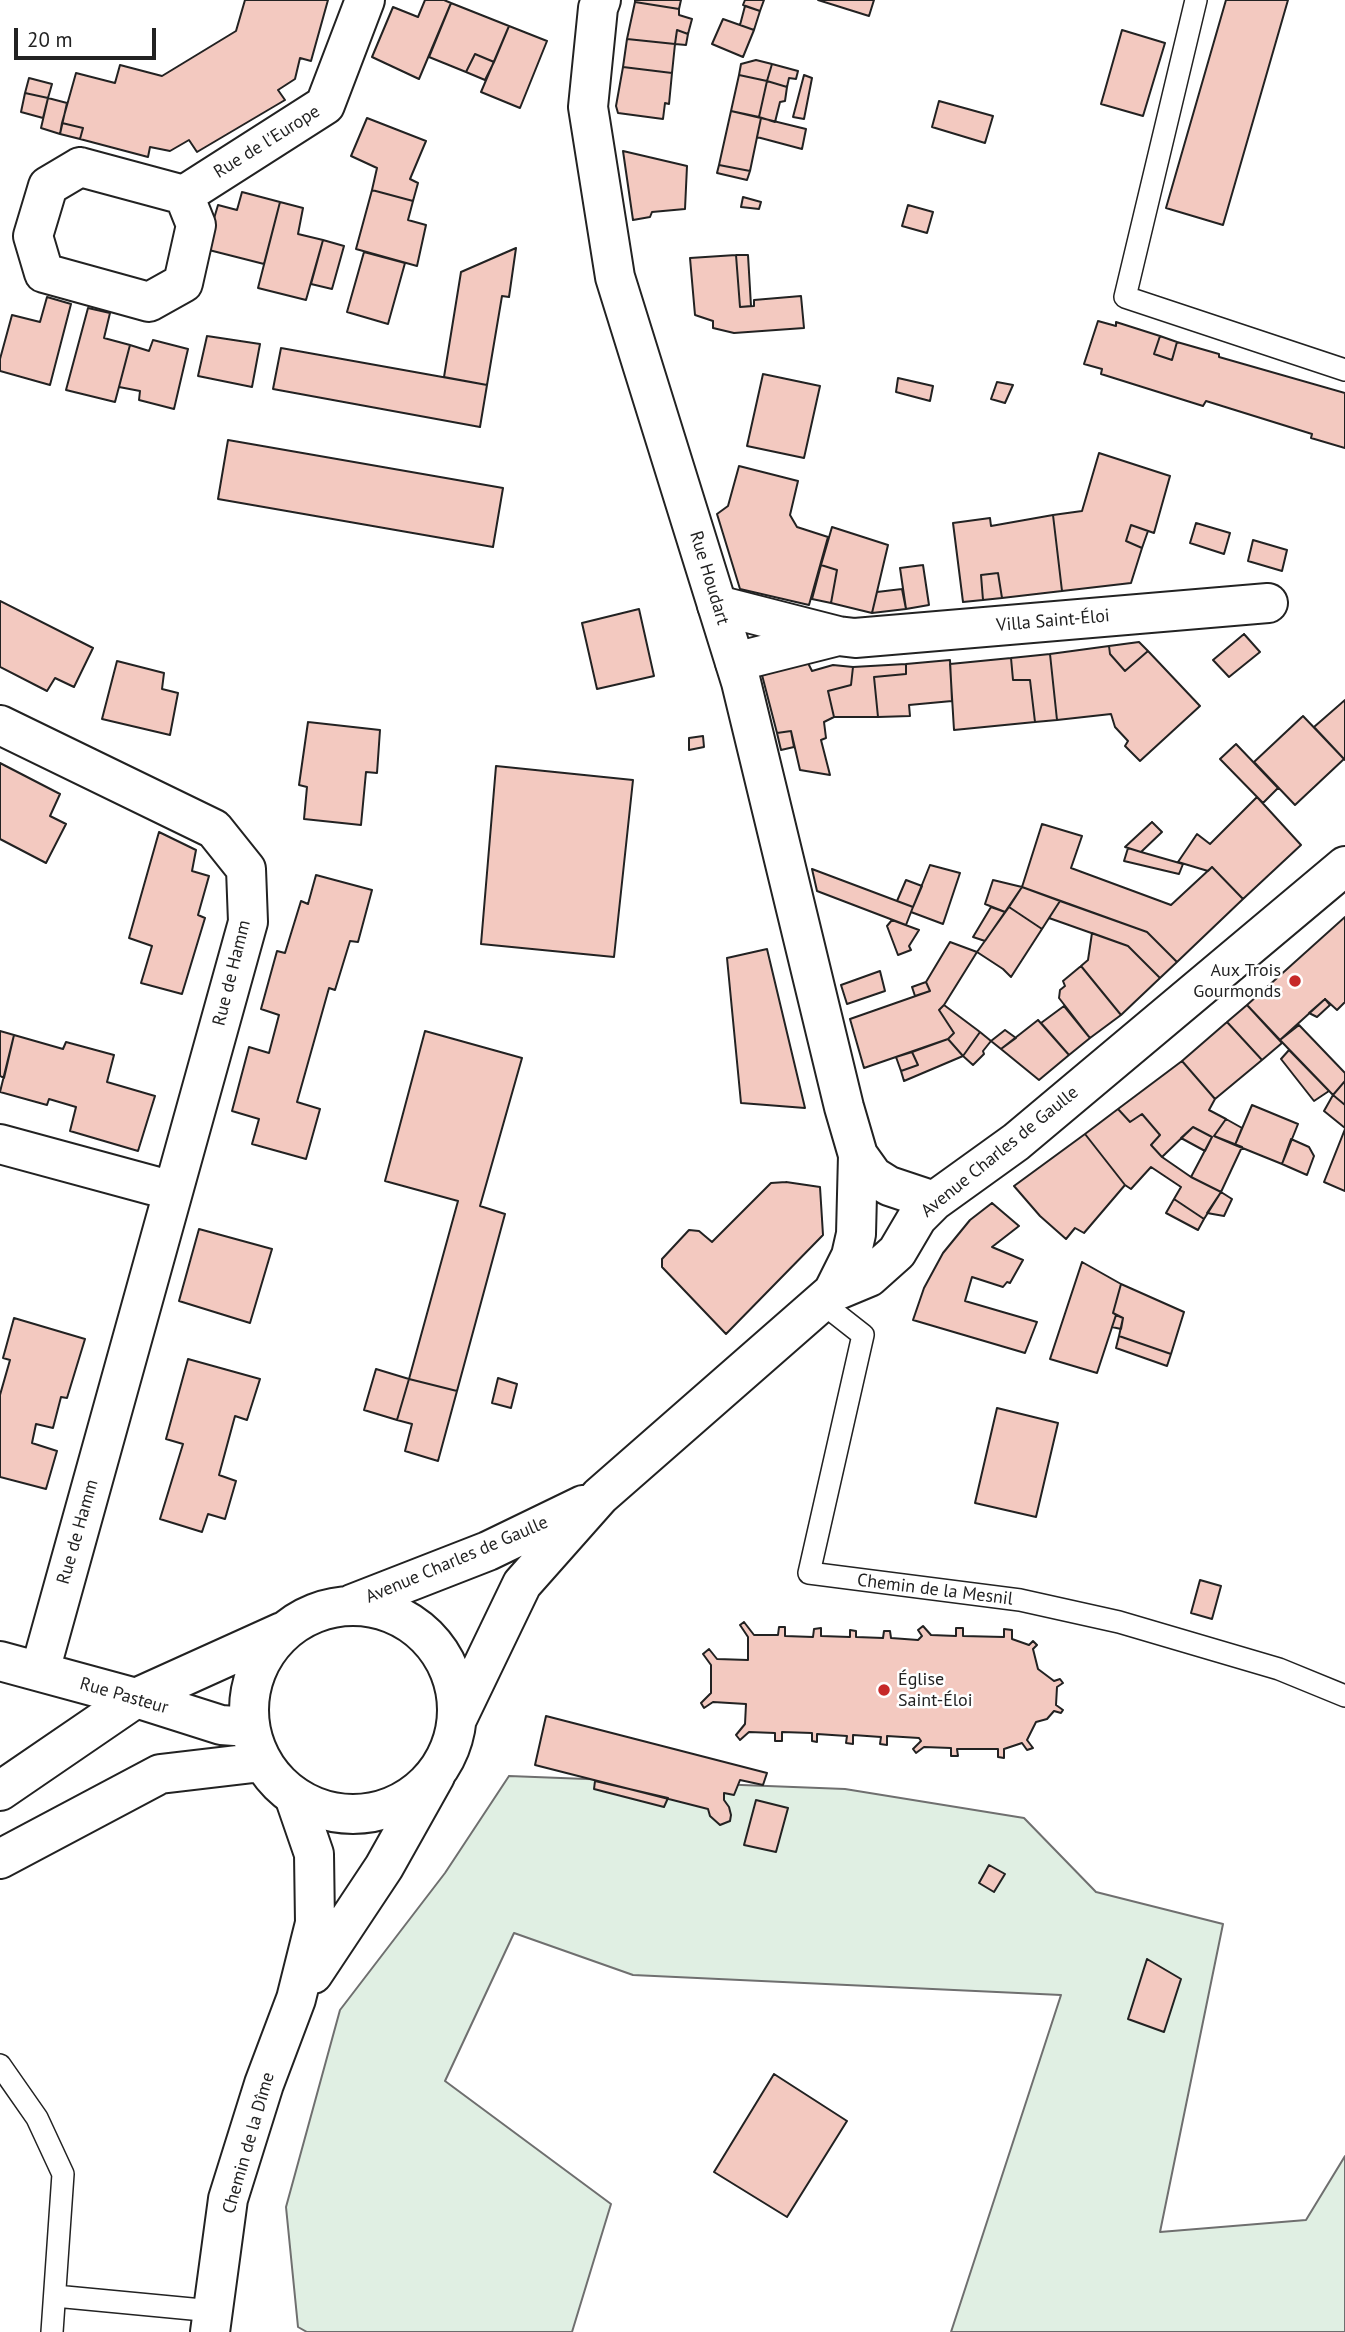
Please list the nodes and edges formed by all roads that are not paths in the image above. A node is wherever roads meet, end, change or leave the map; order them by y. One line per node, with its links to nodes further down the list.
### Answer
1 (365, 0): 4 (street, Rue de l'Europe)
2 (1196, 0): 5 (lane)
3 (592, 3): 7 (street, Rue Houdart)
4 (184, 195)
5 (1345, 370)
6 (1268, 603): 8 (street, Villa Saint-Éloi)
7 (717, 605): 8 (street, Villa Saint-Éloi); 9 (street, Rue Houdart)
8 (838, 636): 9 (street, Villa Saint-Éloi)
9 (735, 662): 13 (street, Rue Houdart)
10 (0, 726): 14 (street, Rue de Hamm)
11 (1345, 866): 15 (street, Avenue Charles de Gaulle)
12 (0, 1144): 14 (street)
13 (859, 1154): 15 (street, Rue Houdart); 16 (street, Rue Houdart)
14 (173, 1191): 21 (street, Rue de Hamm)
15 (934, 1201): 16 (street, Avenue Charles de Gaulle)
16 (827, 1296): 17 (street, Avenue Charles de Gaulle); 22 (lane, Chemin de la Mesnil)
17 (600, 1496): 18 (street, Avenue Charles de Gaulle); 24 (street, Avenue Charles de Gaulle)
18 (352, 1604): 19 (street); 24 (street)
19 (282, 1632): 23 (street); 25 (street)
20 (0, 1661): 21 (street, Rue Pasteur)
21 (40, 1671): 23 (street, Rue Pasteur)
22 (1345, 1696)
23 (136, 1698): 25 (street, Rue Pasteur); 27 (street)
24 (458, 1717): 26 (street)
25 (256, 1744): 28 (street); 29 (street)
26 (435, 1776): 28 (street); 30 (street, Chemin de la Dîme)
27 (0, 1791)
28 (294, 1796): 30 (street, Chemin de la Dîme)
29 (0, 1859)
30 (296, 1998): 33 (street, Chemin de la Dîme)
31 (0, 2065): 32 (lane)
32 (54, 2296): 33 (lane); 34 (lane)
33 (212, 2321)
34 (52, 2332)

